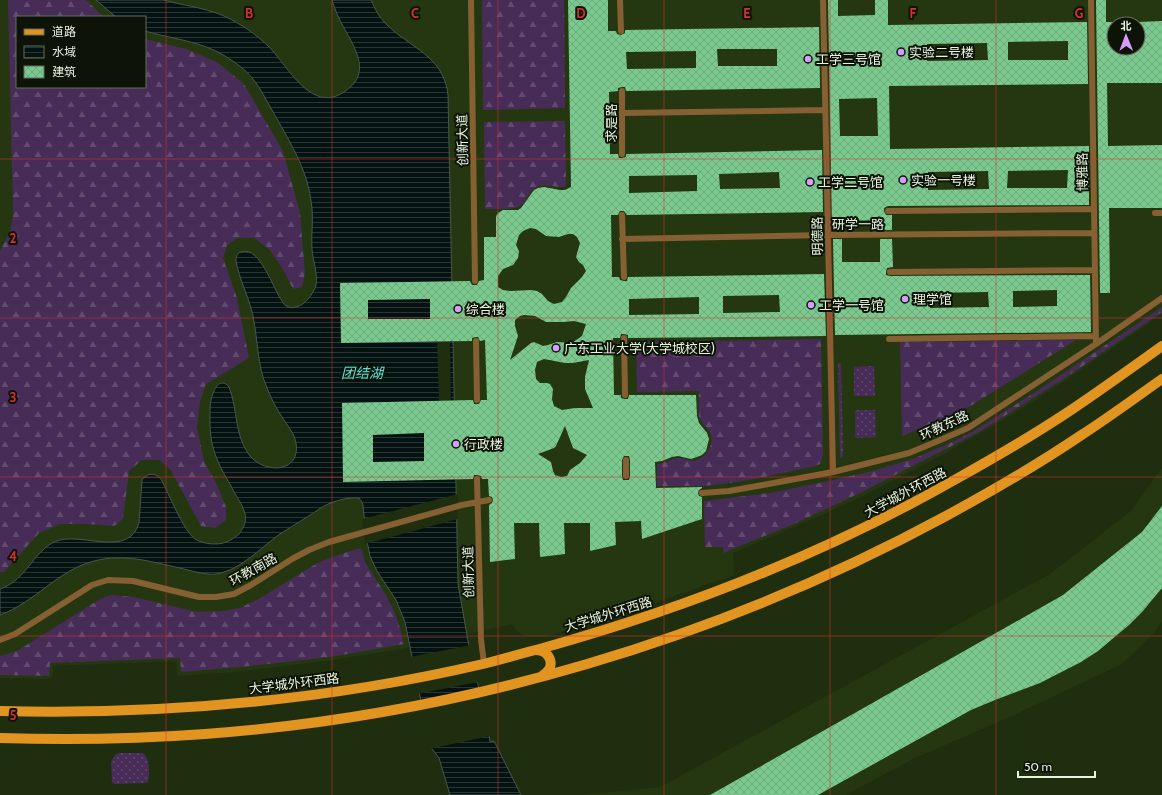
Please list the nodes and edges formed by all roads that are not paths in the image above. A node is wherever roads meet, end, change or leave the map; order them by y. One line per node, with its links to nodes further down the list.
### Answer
1 (471, 0): 19 (lane, 创新大道)
2 (620, 0): 5 (lane)
3 (823, 0): 7 (lane, 明德路)
4 (1091, 0): 10 (lane, 博雅路)
5 (621, 30)
6 (622, 91): 8 (lane, 求是路)
7 (825, 110): 8 (lane); 14 (lane, 明德路)
8 (622, 113): 9 (lane, 求是路)
9 (622, 154)
10 (1094, 209): 11 (lane); 13 (lane, 博雅路)
11 (888, 211)
12 (622, 215): 15 (lane)
13 (1094, 233): 14 (lane, 研学一路); 16 (lane, 博雅路)
14 (828, 235): 15 (lane, 研学一路); 31 (lane, 明德路)
15 (622, 239): 18 (lane)
16 (1095, 270): 17 (lane); 21 (lane, 博雅路)
17 (890, 272)
18 (624, 277)
19 (475, 281)
20 (1162, 298): 25 (lane, 环教东路)
21 (1095, 336): 23 (lane); 25 (lane, 博雅路)
22 (624, 338): 28 (lane)
23 (889, 339)
24 (476, 341): 29 (lane)
25 (1096, 344): 31 (lane, 环教东路)
26 (1162, 346): 38 (main road, 大学城外环西路)
27 (1162, 379): 40 (main road)
28 (625, 395)
29 (476, 400)
30 (626, 460): 32 (lane)
31 (832, 472): 34 (lane, 环教东路)
32 (626, 476)
33 (477, 479): 36 (lane, 创新大道)
34 (702, 493)
35 (489, 500): 36 (lane)
36 (478, 502): 37 (lane, 环教南路); 39 (lane, 创新大道)
37 (0, 640)
38 (534, 650): 39 (main road, 大学城外环西路); 40 (main road)
39 (484, 664): 41 (main road, 大学城外环西路)
40 (542, 676): 42 (main road)
41 (0, 711)
42 (0, 738)

